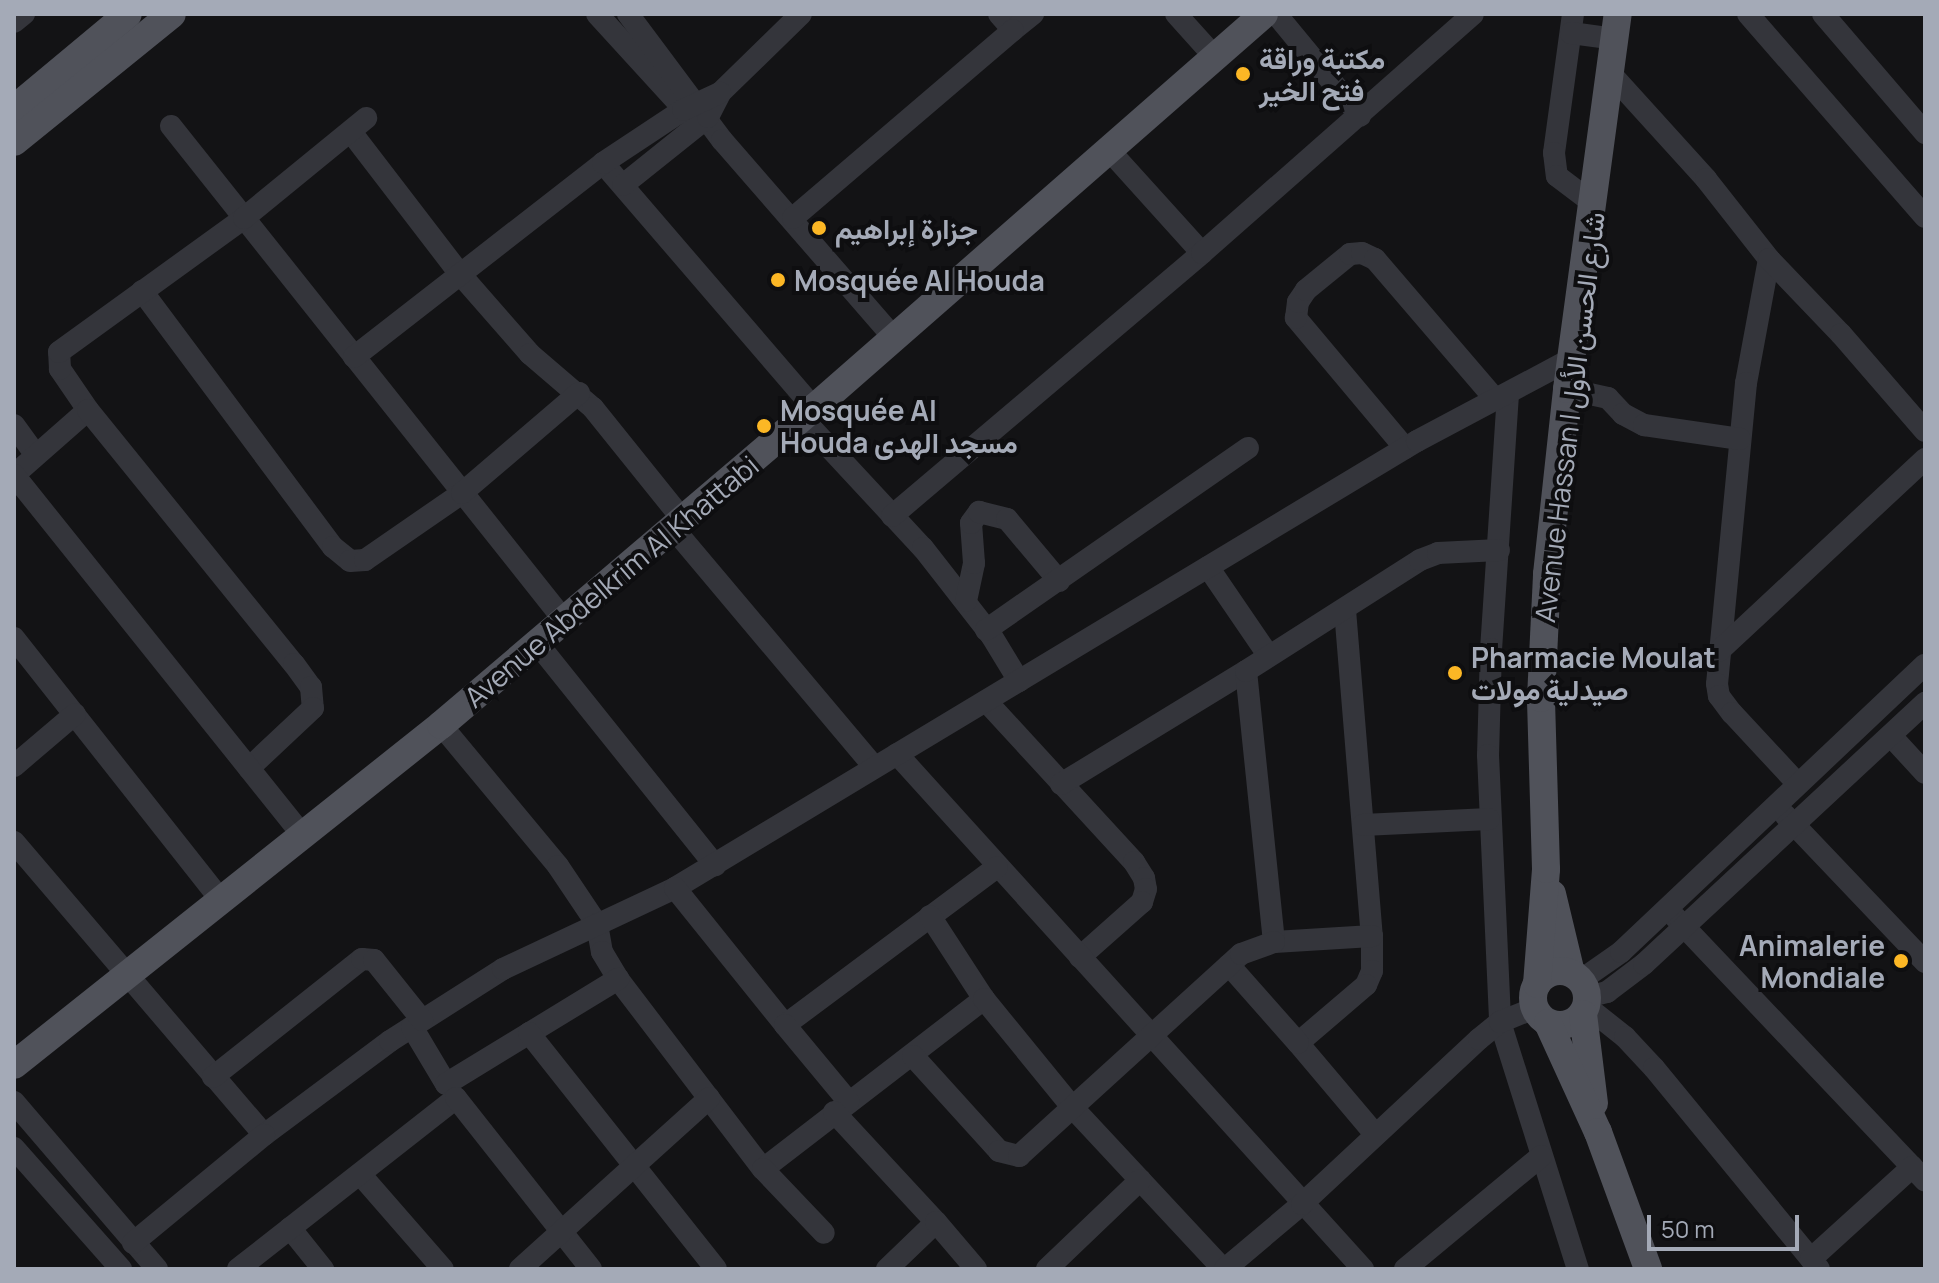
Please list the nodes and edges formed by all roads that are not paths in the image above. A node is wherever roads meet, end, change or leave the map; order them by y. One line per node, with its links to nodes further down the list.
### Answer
1 (24, 14): 14 (street)
2 (128, 14): 20 (main road)
3 (172, 14): 25 (main road)
4 (597, 14): 21 (street)
5 (628, 14): 21 (street)
6 (801, 14): 21 (street)
7 (1033, 14): 15 (street)
8 (1176, 14): 18 (street)
9 (1264, 14): 18 (main road, Avenue Abdelkrim Al Khattabi)
10 (1276, 14): 22 (street)
11 (1473, 14): 22 (street)
12 (1748, 14): 30 (street)
13 (1823, 14): 24 (street)
14 (14, 22)
15 (1006, 22): 32 (street)
16 (1572, 24): 17 (street); 29 (street)
17 (1617, 26): 19 (main road, Avenue Hassan I شارع الحسن الأول)
18 (1214, 56): 26 (main road, Avenue Abdelkrim Al Khattabi)
19 (1610, 73): 29 (main road, Avenue Hassan I شارع الحسن الأول); 34 (street)
20 (14, 109)
21 (697, 114): 27 (street); 28 (street); 32 (street)
22 (1360, 116): 33 (street)
23 (171, 126): 31 (street)
24 (1925, 133)
25 (14, 142)
26 (1108, 149): 33 (street); 37 (main road, Avenue Abdelkrim Al Khattabi)
27 (603, 163): 28 (street); 35 (street)
28 (623, 185): 44 (street)
29 (1594, 204): 39 (main road, Avenue Hassan I شارع الحسن الأول)
30 (1922, 208)
31 (244, 218): 35 (street); 36 (street); 38 (street)
32 (793, 218): 37 (street)
33 (1202, 253): 54 (street)
34 (1769, 259): 46 (street); 47 (street)
35 (460, 274): 38 (street); 41 (street)
36 (142, 291): 43 (street); 53 (street)
37 (893, 337): 44 (main road, Avenue Abdelkrim Al Khattabi)
38 (354, 357): 53 (street)
39 (1571, 359): 40 (main road, Avenue Hassan I شارع الحسن الأول); 42 (street)
40 (1567, 389): 47 (street); 90 (main road, Avenue Hassan I شارع الحسن الأول)
41 (579, 393): 53 (street); 55 (street)
42 (1502, 396): 49 (street); 49 (street); 56 (street)
43 (88, 410): 50 (street); 78 (street)
44 (808, 413): 54 (street); 55 (main road, Avenue Abdelkrim Al Khattabi)
45 (14, 425): 50 (street)
46 (1925, 431)
47 (1740, 439): 65 (street)
48 (1248, 448): 58 (street)
49 (1405, 448): 57 (street)
50 (36, 455): 52 (street)
51 (1925, 459): 65 (street)
52 (14, 475): 78 (street)
53 (462, 493): 61 (street)
54 (892, 516): 59 (street)
55 (678, 524): 61 (main road, Avenue Abdelkrim Al Khattabi); 77 (street)
56 (1499, 550): 60 (street); 83 (street)
57 (1208, 567): 66 (street); 69 (street)
58 (1059, 581): 59 (street); 62 (street)
59 (966, 601): 62 (street)
60 (1345, 610): 66 (street); 84 (street)
61 (564, 620): 64 (main road, Avenue Abdelkrim Al Khattabi)
62 (986, 630): 69 (street)
63 (14, 638): 72 (street)
64 (537, 643): 73 (main road, Avenue Abdelkrim Al Khattabi); 88 (street)
65 (1719, 651): 81 (street)
66 (1268, 655): 68 (street)
67 (1925, 665): 81 (street)
68 (1246, 671): 80 (street); 98 (street)
69 (1019, 681): 70 (street)
70 (986, 701): 75 (street); 80 (street)
71 (1925, 703): 74 (street)
72 (75, 714): 76 (street); 92 (street)
73 (441, 725): 86 (main road, Avenue Abdelkrim Al Khattabi); 95 (street)
74 (1891, 736): 79 (street); 85 (street)
75 (897, 754): 77 (street); 89 (street)
76 (14, 766)
77 (874, 767): 88 (street)
78 (249, 768): 86 (street)
79 (1925, 773)
80 (1061, 784): 100 (street)
81 (1798, 784): 82 (street)
82 (1775, 806): 85 (street); 93 (street)
83 (1489, 819): 84 (street); 107 (street)
84 (1363, 825): 97 (street)
85 (1795, 825): 96 (street); 99 (street)
86 (303, 836): 92 (main road, Avenue Abdelkrim Al Khattabi)
87 (14, 842): 102 (street)
88 (715, 865): 91 (street)
89 (997, 867): 94 (street); 100 (street)
90 (1546, 869): 104 (main road, Avenue Hassan I شارع الحسن الأول); 106 (main road, Avenue Hassan I شارع الحسن الأول)
91 (675, 888): 95 (street); 109 (street)
92 (221, 900): 102 (main road, Avenue Abdelkrim Al Khattabi)
93 (1667, 909): 96 (street); 104 (street)
94 (930, 916): 105 (street); 109 (street)
95 (597, 924): 103 (street); 108 (street)
96 (1684, 928): 104 (street); 128 (street)
97 (1372, 936): 98 (street); 112 (street)
98 (1274, 942): 101 (street)
99 (1920, 949)
100 (1080, 957): 111 (street)
101 (1229, 965): 111 (street); 112 (street)
102 (126, 975): 114 (main road, Avenue Abdelkrim Al Khattabi); 115 (street)
103 (618, 979): 110 (street); 117 (street)
104 (1582, 994): 106 (main road); 106 (main road); 121 (main road, Avenue Hassan I شارع الحسن الأول); 137 (street)
105 (984, 999): 113 (street); 120 (street)
106 (1540, 1005): 107 (street); 121 (main road, Avenue Hassan I شارع الحسن الأول)
107 (1500, 1022): 122 (street); 125 (street)
108 (417, 1023): 115 (street); 116 (street); 123 (street)
109 (785, 1025): 119 (street)
110 (529, 1033): 116 (street); 126 (street)
111 (1150, 1037): 120 (street); 131 (street)
112 (1298, 1043): 122 (street)
113 (913, 1056): 119 (street); 120 (street)
114 (14, 1065)
115 (213, 1077): 123 (street)
116 (451, 1091): 129 (street); 134 (street)
117 (709, 1098): 126 (street); 127 (street)
118 (14, 1102): 136 (street)
119 (841, 1107): 127 (street); 132 (street)
120 (1073, 1108): 130 (street)
121 (1598, 1132): 153 (main road, Avenue Hassan I شارع الحسن الأول)
122 (1375, 1134): 131 (street)
123 (264, 1135): 136 (street)
124 (14, 1148): 138 (street)
125 (1541, 1156): 151 (street); 152 (street)
126 (632, 1168): 134 (street); 145 (street)
127 (763, 1169): 135 (street)
128 (1919, 1173): 137 (street)
129 (360, 1174): 133 (street); 142 (street)
130 (1140, 1180): 148 (street); 149 (street)
131 (1302, 1204): 149 (street); 150 (street)
132 (936, 1222): 146 (street); 147 (street)
133 (290, 1228): 140 (street); 141 (street)
134 (561, 1233): 143 (street); 144 (street)
135 (824, 1233)
136 (133, 1243): 139 (street)
137 (1815, 1264)
138 (121, 1269)
139 (157, 1269)
140 (238, 1269)
141 (323, 1269)
142 (443, 1269)
143 (520, 1269)
144 (591, 1269)
145 (716, 1269)
146 (887, 1269)
147 (976, 1269)
148 (1047, 1269)
149 (1224, 1269)
150 (1363, 1269)
151 (1405, 1269)
152 (1578, 1269)
153 (1648, 1269)

